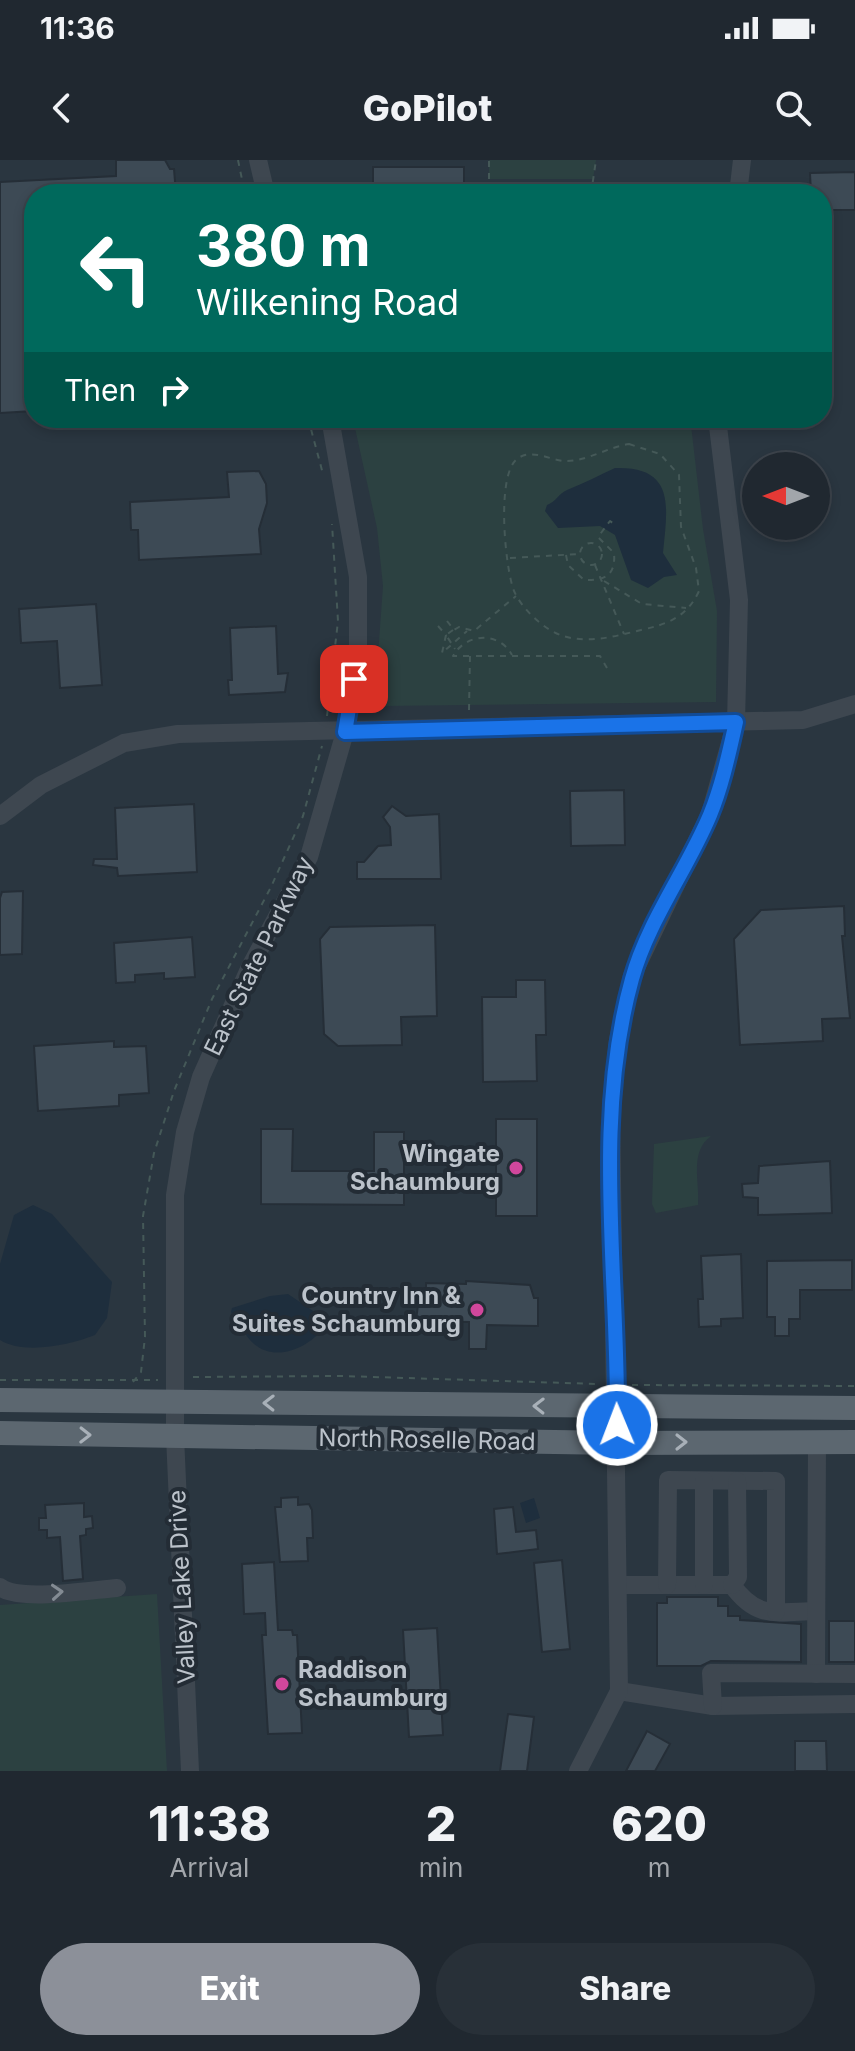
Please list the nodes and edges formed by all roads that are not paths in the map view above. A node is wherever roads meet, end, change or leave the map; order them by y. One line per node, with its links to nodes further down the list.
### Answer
1 (258, 160): 3 (street)
2 (742, 160): 4 (street)
3 (264, 184)
4 (739, 184)
5 (332, 428): 9 (street, East State Parkway)
6 (718, 428): 8 (street)
7 (855, 704): 8 (street)
8 (736, 722): 9 (street); 13 (street)
9 (345, 732): 10 (street); 12 (street, East State Parkway)
10 (0, 816)
11 (0, 1400): 12 (main road, North Roselle Road)
12 (174, 1402): 13 (main road, North Roselle Road, one-way to 12); 16 (street, Valley Lake Drive)
13 (617, 1407): 14 (main road, North Roselle Road); 19 (street)
14 (855, 1408)
15 (0, 1433): 16 (main road, North Roselle Road, one-way to 16)
16 (175, 1436): 19 (main road, North Roselle Road); 35 (street, Valley Lake Drive)
17 (817, 1442): 18 (main road, North Roselle Road); 19 (main road, North Roselle Road, one-way to 17); 28 (street)
18 (855, 1442)
19 (617, 1443): 22 (street)
20 (704, 1481): 21 (street); 23 (street); 24 (street)
21 (737, 1481): 25 (street); 29 (street)
22 (618, 1585): 23 (street); 32 (street)
23 (667, 1585): 24 (street)
24 (704, 1585): 25 (street)
25 (732, 1585): 29 (street)
26 (0, 1587): 27 (street, one-way to 27)
27 (117, 1588)
28 (816, 1611): 29 (street); 30 (street)
29 (776, 1612)
30 (816, 1674): 31 (street); 34 (street)
31 (855, 1674)
32 (619, 1691): 34 (street); 36 (street)
33 (855, 1704): 34 (street)
34 (713, 1706)
35 (190, 1771)
36 (578, 1771)

